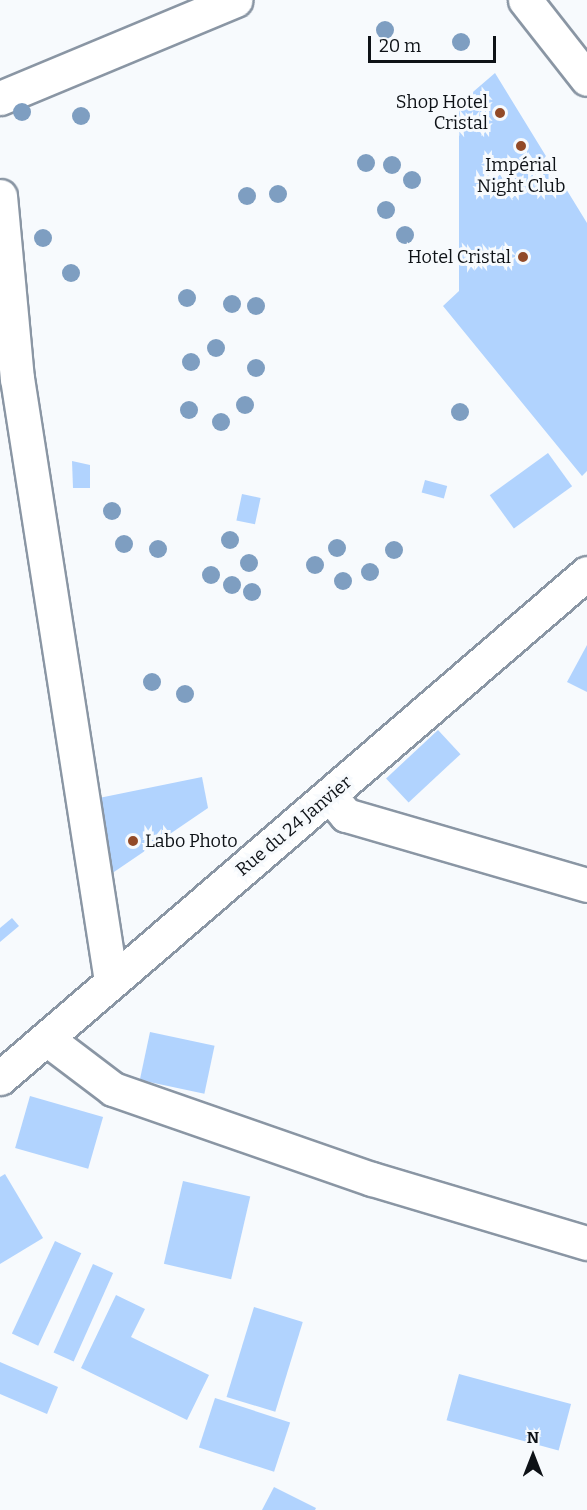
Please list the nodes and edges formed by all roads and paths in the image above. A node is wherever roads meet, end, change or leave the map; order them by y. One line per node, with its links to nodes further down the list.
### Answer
1 (235, 0): 4 (street)
2 (525, 0): 3 (street)
3 (587, 80)
4 (0, 98)
5 (0, 196): 6 (street)
6 (8, 379): 10 (street)
7 (587, 573): 8 (street, Rue du 24 Janvier)
8 (330, 796): 9 (street); 10 (street, Rue du 24 Janvier)
9 (587, 885)
10 (111, 981): 11 (street, Rue du 24 Janvier)
11 (47, 1039): 12 (street, Rue du 24 Janvier); 13 (street)
12 (0, 1078)
13 (587, 1243)

